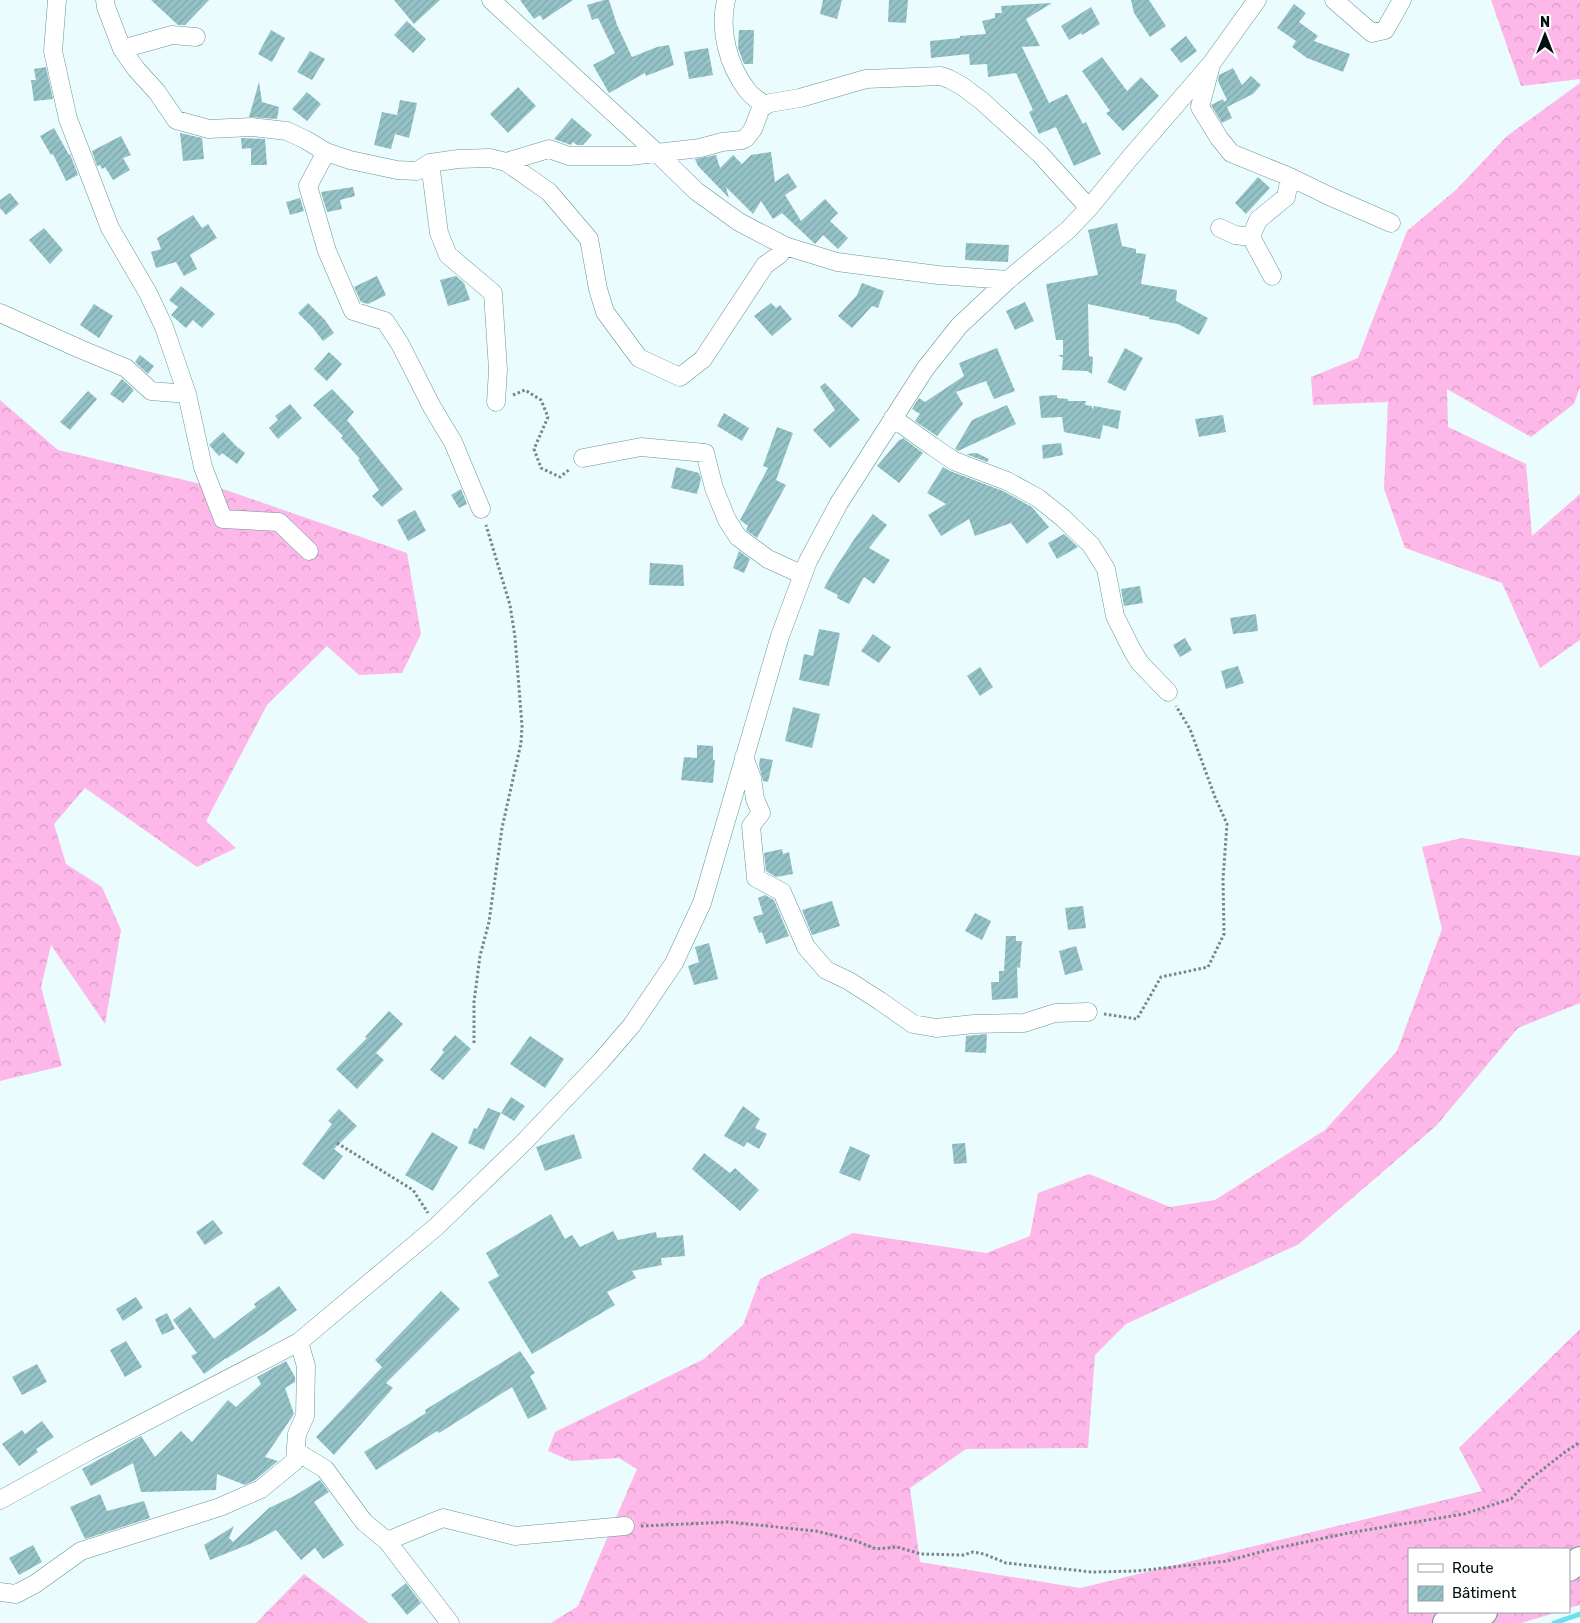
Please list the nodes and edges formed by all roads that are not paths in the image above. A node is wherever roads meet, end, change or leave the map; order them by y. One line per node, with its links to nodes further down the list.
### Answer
1 (57, 0): 25 (street)
2 (105, 0): 9 (street)
3 (491, 0): 13 (street)
4 (726, 0): 11 (street)
5 (1257, 0): 10 (street)
6 (1334, 0): 7 (street)
7 (1402, 0)
8 (196, 37): 9 (street)
9 (122, 49): 12 (street)
10 (1211, 64): 16 (street); 17 (street)
11 (765, 105): 13 (street); 17 (street)
12 (326, 152): 15 (street); 29 (street)
13 (657, 153): 14 (street); 21 (street)
14 (506, 162): 15 (street); 21 (street)
15 (430, 163): 26 (street)
16 (1290, 177): 18 (street); 20 (street)
17 (1089, 208): 23 (street)
18 (1392, 223)
19 (1220, 228): 20 (street)
20 (1251, 237): 22 (street)
21 (785, 246): 23 (street)
22 (1272, 276)
23 (1008, 280): 27 (street)
24 (0, 313): 25 (street)
25 (187, 394): 30 (street)
26 (496, 402)
27 (893, 418): 31 (street); 32 (street)
28 (583, 458): 31 (street)
29 (481, 509)
30 (309, 551)
31 (803, 575): 33 (street)
32 (1168, 692)
33 (744, 757): 34 (street); 35 (street)
34 (1088, 1012)
35 (299, 1342): 36 (street); 37 (street)
36 (296, 1452): 39 (street); 40 (street)
37 (0, 1500)
38 (625, 1526): 39 (street)
39 (387, 1541): 42 (street)
40 (0, 1592)
41 (1481, 1613): 43 (highway)
42 (450, 1623)
43 (1446, 1623)

